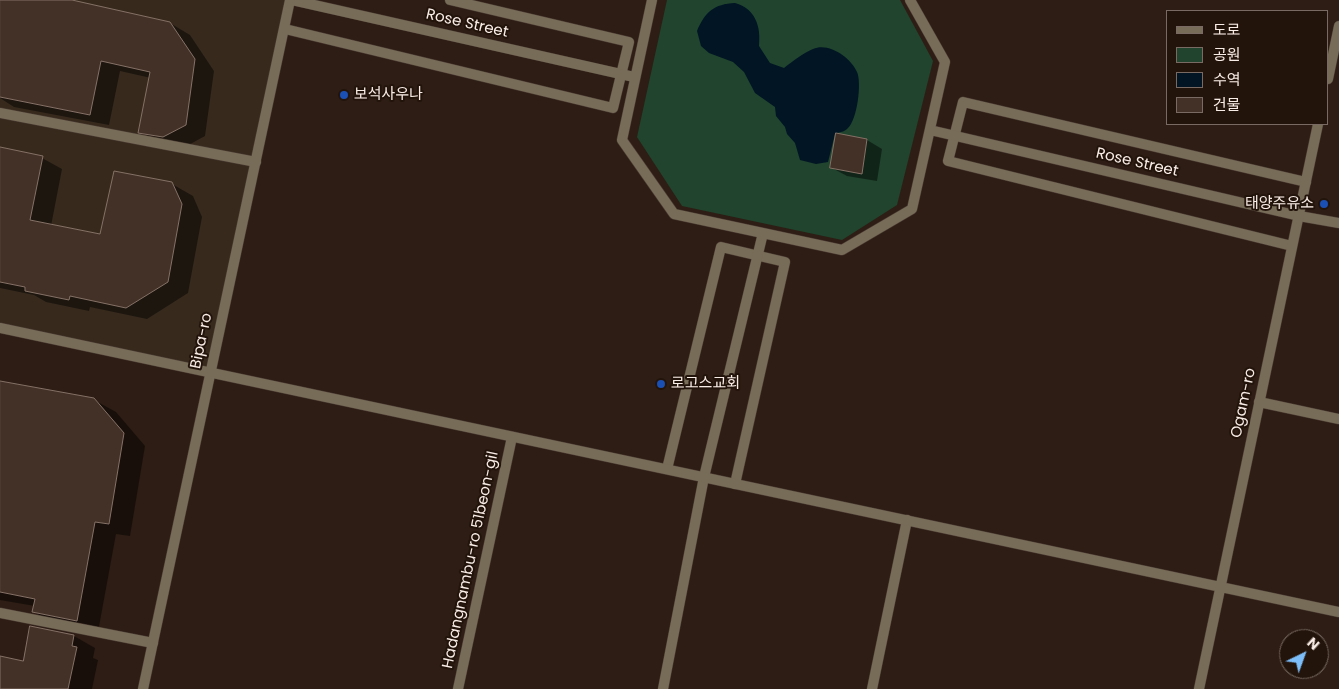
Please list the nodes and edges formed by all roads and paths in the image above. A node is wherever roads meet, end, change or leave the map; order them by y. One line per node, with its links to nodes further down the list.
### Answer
1 (291, 0): 6 (street, Bipa-ro); 8 (street, Rose Street)
2 (450, 0): 8 (street)
3 (652, 0): 9 (street)
4 (910, 0): 12 (street)
5 (1339, 26): 7 (street)
6 (285, 29): 8 (street); 14 (street, Bipa-ro)
7 (1329, 73)
8 (622, 75): 9 (street, Rose Street)
9 (634, 77): 18 (street)
10 (0, 113): 14 (street)
11 (1318, 125): 15 (street, Ogam-ro)
12 (930, 130): 13 (street, Rose Street); 18 (street)
13 (954, 136): 15 (street); 16 (street, Rose Street); 19 (street)
14 (256, 162): 22 (street, Bipa-ro)
15 (1306, 182): 16 (street, Ogam-ro)
16 (1299, 216): 17 (street, Rose Street); 19 (street, Ogam-ro)
17 (1339, 223)
18 (763, 233): 20 (street)
19 (1292, 246): 23 (street, Ogam-ro)
20 (757, 255): 26 (street); 27 (street); 28 (street)
21 (0, 328): 22 (street)
22 (211, 373): 25 (street); 33 (street, Bipa-ro)
23 (1259, 402): 24 (street); 30 (street, Ogam-ro)
24 (1339, 419)
25 (512, 436): 26 (street); 35 (street, Hadangnambu-ro 51beon-gil)
26 (667, 469): 27 (street)
27 (704, 477): 28 (street); 36 (street)
28 (735, 484): 29 (street)
29 (907, 520): 30 (street); 37 (street)
30 (1220, 587): 31 (street); 38 (street, Ogam-ro)
31 (1339, 612)
32 (0, 613): 33 (street)
33 (153, 642): 34 (street, Bipa-ro)
34 (143, 689)
35 (458, 689)
36 (663, 689)
37 (872, 689)
38 (1199, 689)

